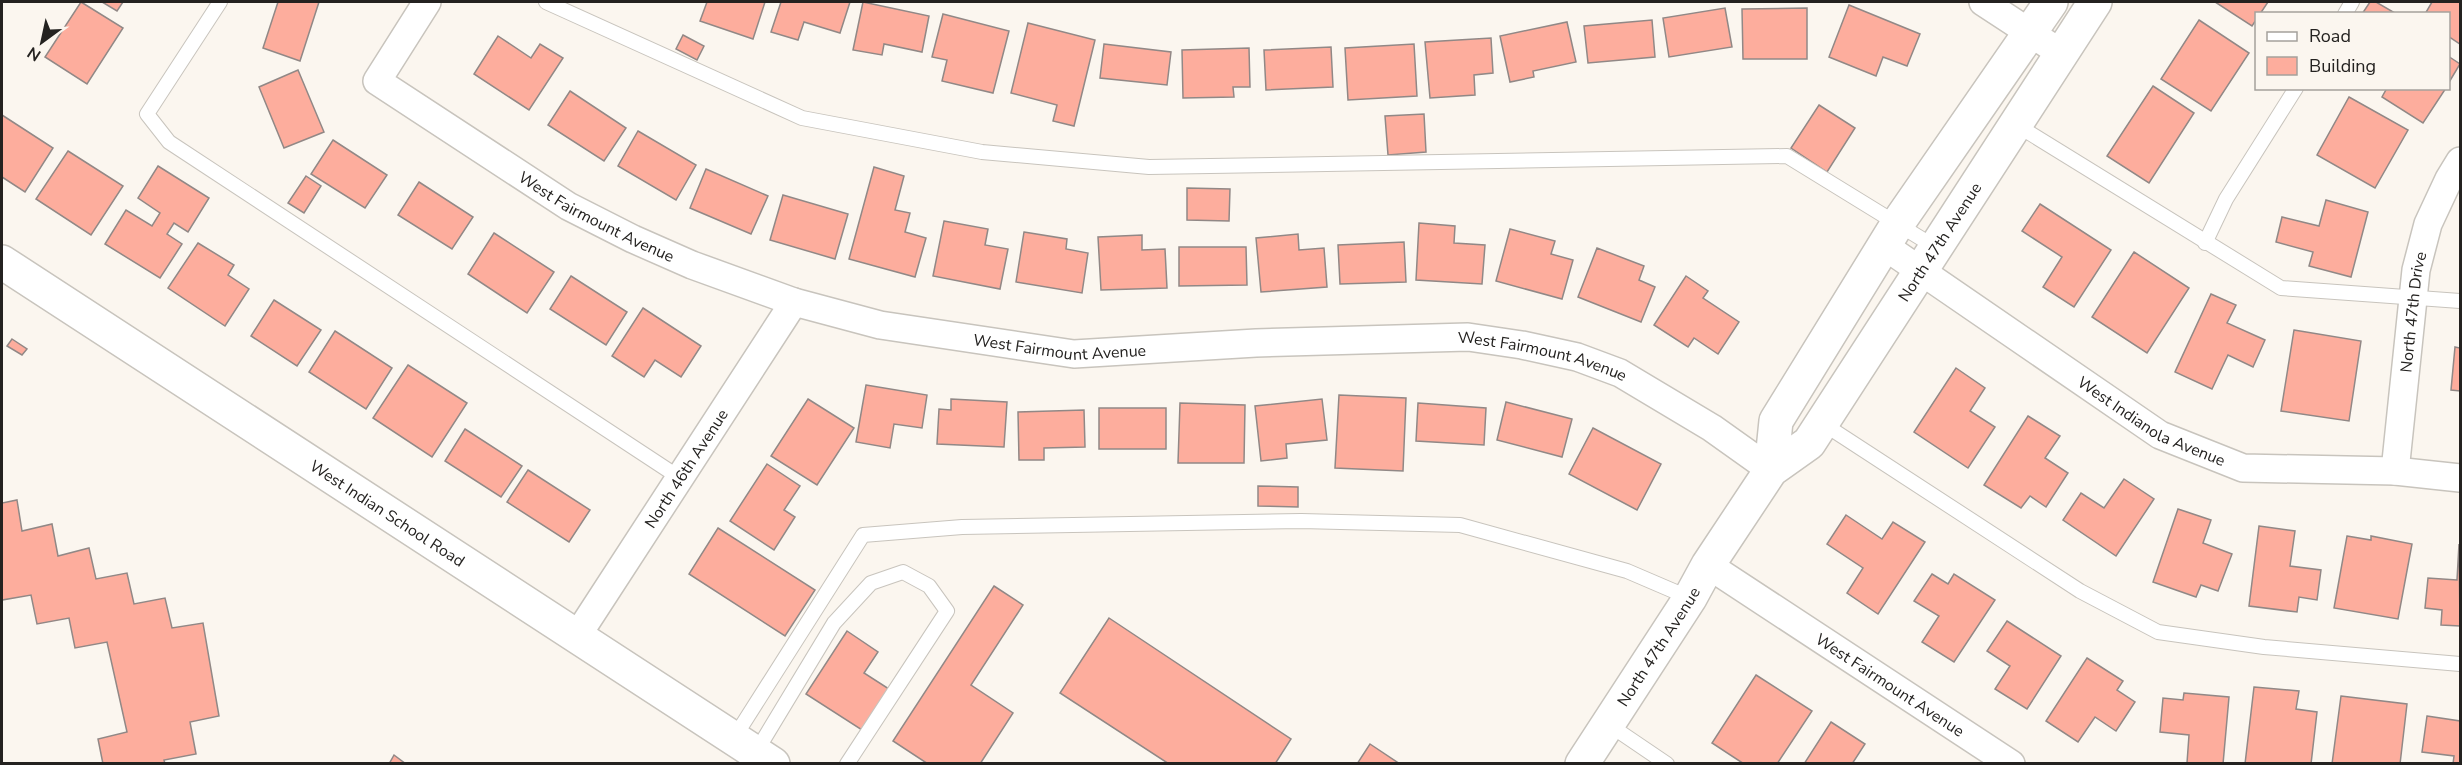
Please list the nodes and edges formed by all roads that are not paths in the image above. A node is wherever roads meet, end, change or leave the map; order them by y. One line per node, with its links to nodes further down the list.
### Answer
1 (220, 2): 22 (lane)
2 (426, 2): 18 (street, West Fairmount Avenue)
3 (546, 2): 12 (lane)
4 (1983, 2): 7 (street)
5 (2051, 2): 7 (street, North 47th Avenue)
6 (2095, 2): 8 (street, North 47th Avenue)
7 (2030, 33): 8 (street); 12 (street, North 47th Avenue)
8 (2061, 53): 10 (street, North 47th Avenue)
9 (2295, 90): 13 (lane)
10 (2015, 124): 13 (lane); 14 (street, North 47th Avenue)
11 (2460, 161): 16 (street, North 47th Drive)
12 (1890, 234): 14 (street, West Indianola Avenue); 20 (street, North 47th Avenue)
13 (2205, 243): 16 (lane)
14 (1927, 258): 19 (street, North 47th Avenue); 21 (street, West Indianola Avenue)
15 (2, 262): 26 (street, West Indian School Road)
16 (2412, 297): 17 (lane); 21 (street, North 47th Drive)
17 (2460, 301)
18 (794, 302): 20 (street, West Fairmount Avenue); 22 (street, North 46th Avenue)
19 (1822, 423): 20 (street, North 47th Avenue); 27 (lane)
20 (1771, 471): 24 (street, North 47th Avenue)
21 (2394, 471): 23 (street, West Indianola Avenue)
22 (680, 478): 26 (street, North 46th Avenue)
23 (2460, 478)
24 (1708, 564): 25 (street, North 47th Avenue); 33 (street, West Fairmount Avenue)
25 (1690, 598): 28 (street, North 47th Avenue); 29 (lane)
26 (577, 636): 29 (street, West Indian School Road)
27 (2460, 664)
28 (1608, 724): 31 (street, North 47th Avenue); 32 (lane)
29 (755, 751): 30 (lane)
30 (847, 764)
31 (1582, 764)
32 (1667, 764)
33 (2011, 764)

